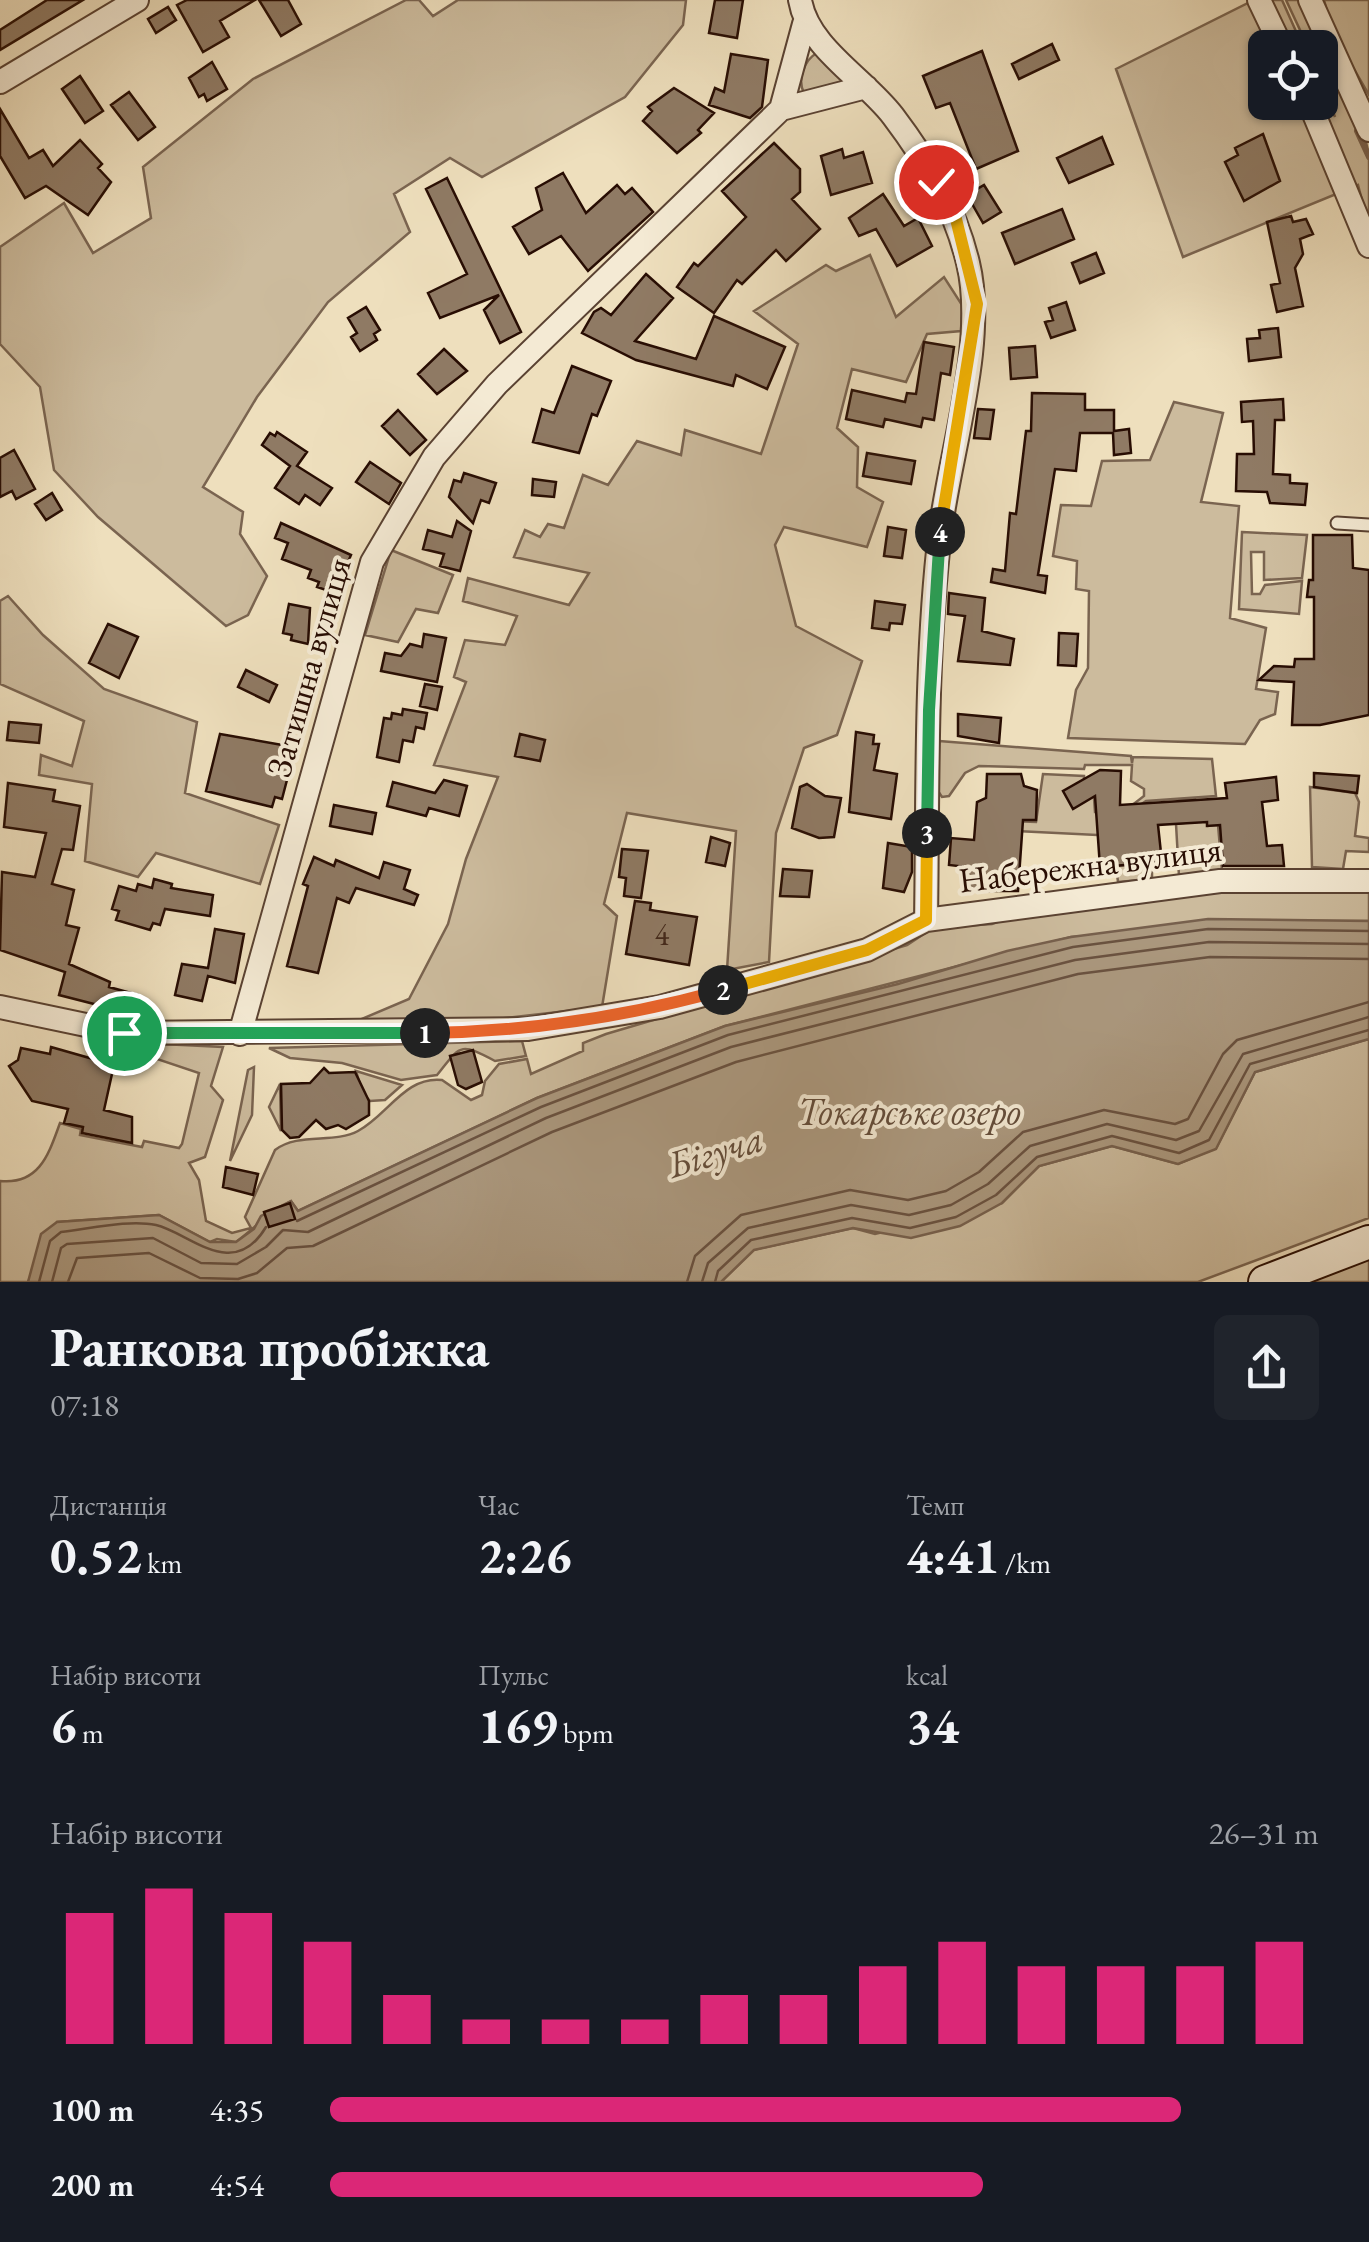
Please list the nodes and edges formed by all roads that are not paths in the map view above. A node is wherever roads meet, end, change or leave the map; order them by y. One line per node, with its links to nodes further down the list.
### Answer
1 (138, 0): 7 (street)
2 (800, 0): 5 (street)
3 (1259, 0): 6 (street)
4 (1310, 0): 11 (street)
5 (804, 24): 8 (street); 9 (street)
6 (1273, 30)
7 (0, 82)
8 (866, 87): 9 (street, Затишна вулиця); 16 (street)
9 (780, 109): 18 (street, Затишна вулиця)
10 (1316, 120): 12 (street)
11 (1369, 130)
12 (1369, 246)
13 (1337, 523): 14 (lane)
14 (1369, 525)
15 (1369, 881): 16 (street, Набережна вулиця)
16 (926, 920): 18 (street, Набережна вулиця)
17 (0, 1007): 18 (street, Набережна вулиця)
18 (240, 1034)
19 (1369, 1242): 20 (street)
20 (1272, 1281)

